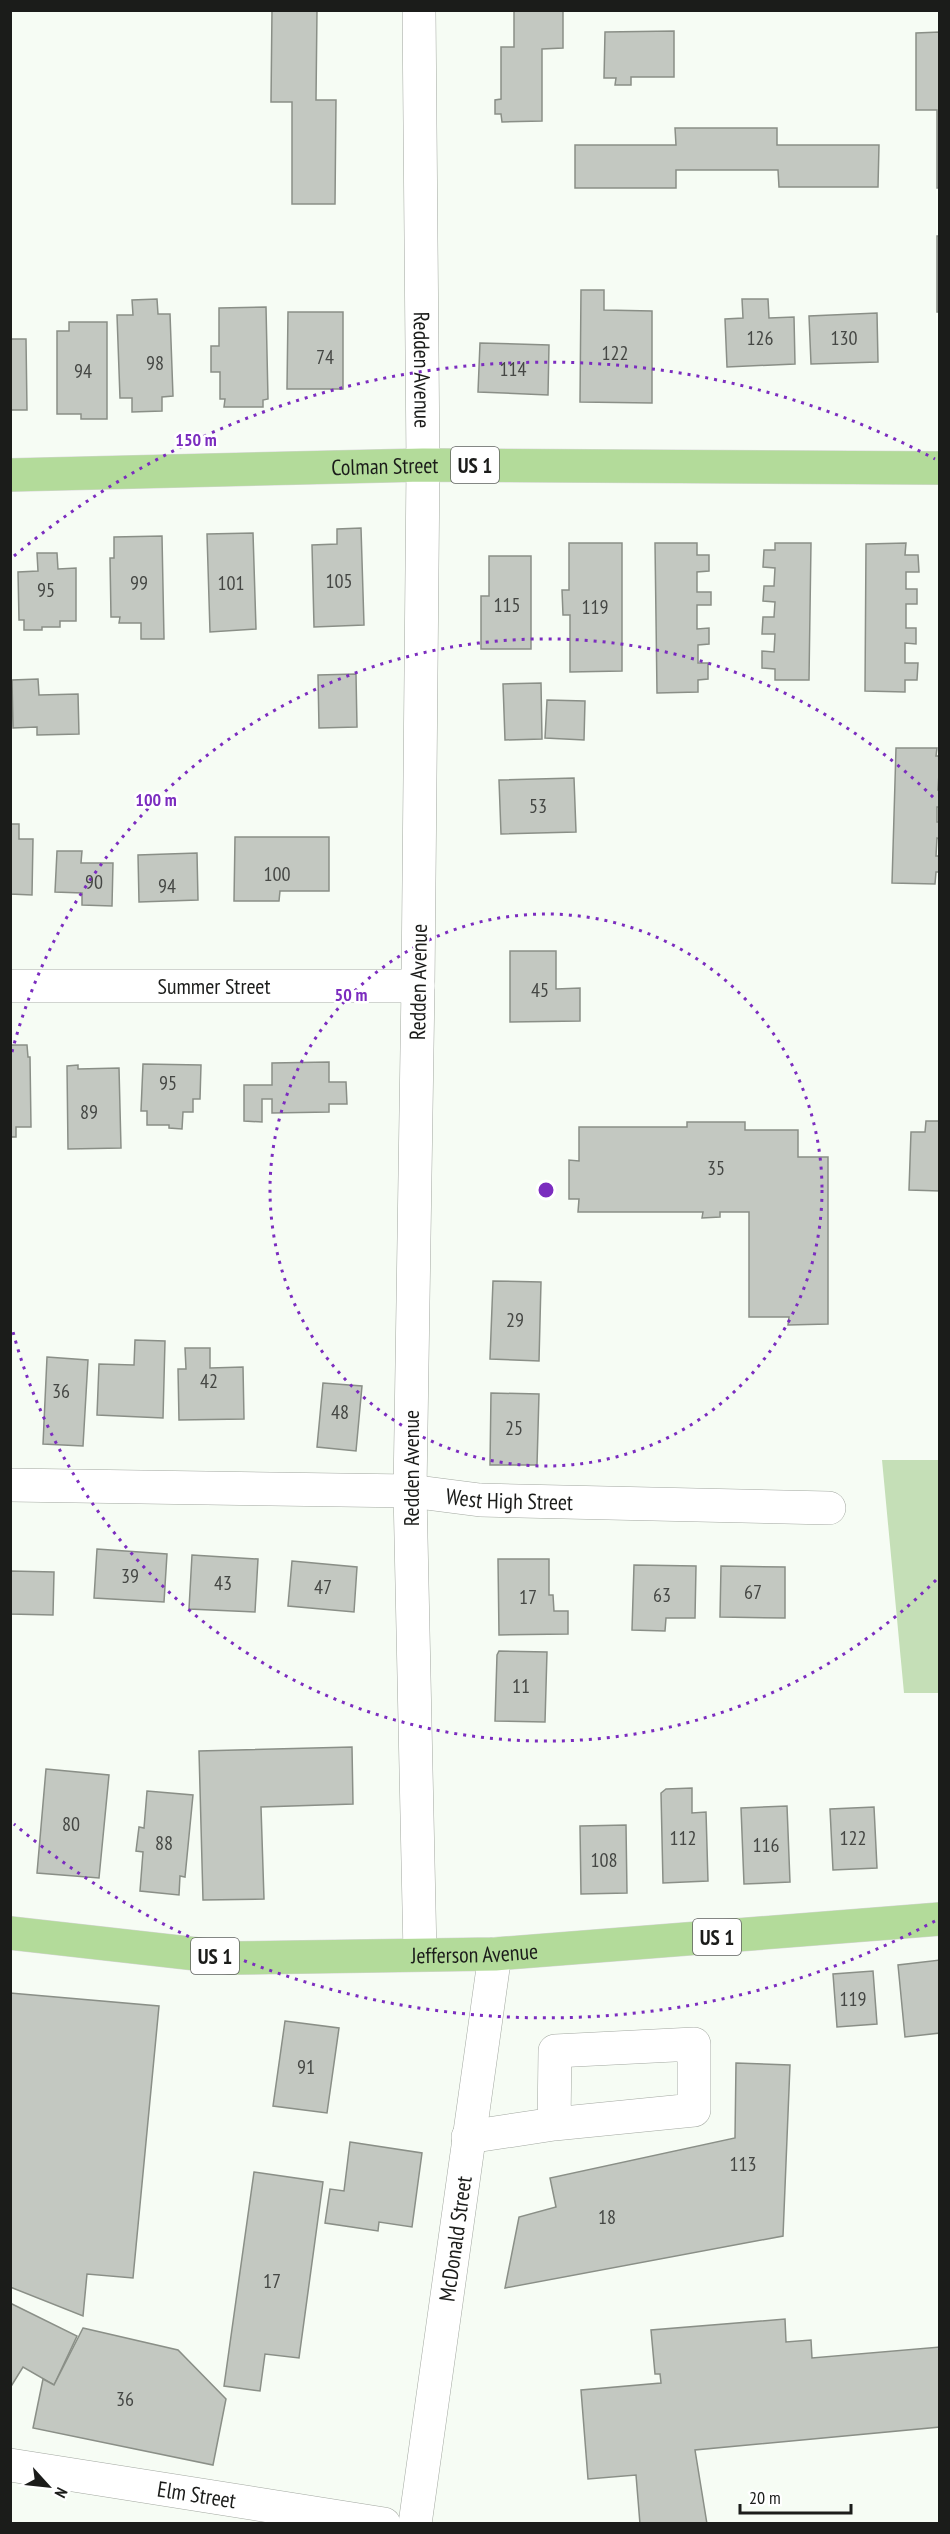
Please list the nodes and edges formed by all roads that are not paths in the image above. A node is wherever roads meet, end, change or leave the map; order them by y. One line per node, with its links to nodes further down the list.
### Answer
1 (418, 10): 2 (street, Redden Avenue)
2 (423, 465): 3 (main road, Colman Street / US 1); 4 (main road, Colman Street / US 1); 6 (street, Redden Avenue)
3 (939, 468)
4 (10, 475)
5 (10, 986): 6 (street, Summer Street)
6 (418, 986): 8 (street, Redden Avenue)
7 (10, 1485): 8 (street, West High Street)
8 (410, 1491): 9 (street, West High Street); 12 (street, Redden Avenue)
9 (829, 1508)
10 (939, 1919): 13 (main road, Jefferson Avenue / US 1)
11 (10, 1933): 12 (main road, Jefferson Avenue / US 1)
12 (420, 1954): 13 (main road, Jefferson Avenue / US 1)
13 (495, 1954): 15 (street, McDonald Street)
14 (554, 2124): 14 (street); 15 (street)
15 (468, 2137): 18 (street, McDonald Street)
16 (10, 2465): 17 (street, Elm Street)
17 (384, 2523)
18 (415, 2523)

